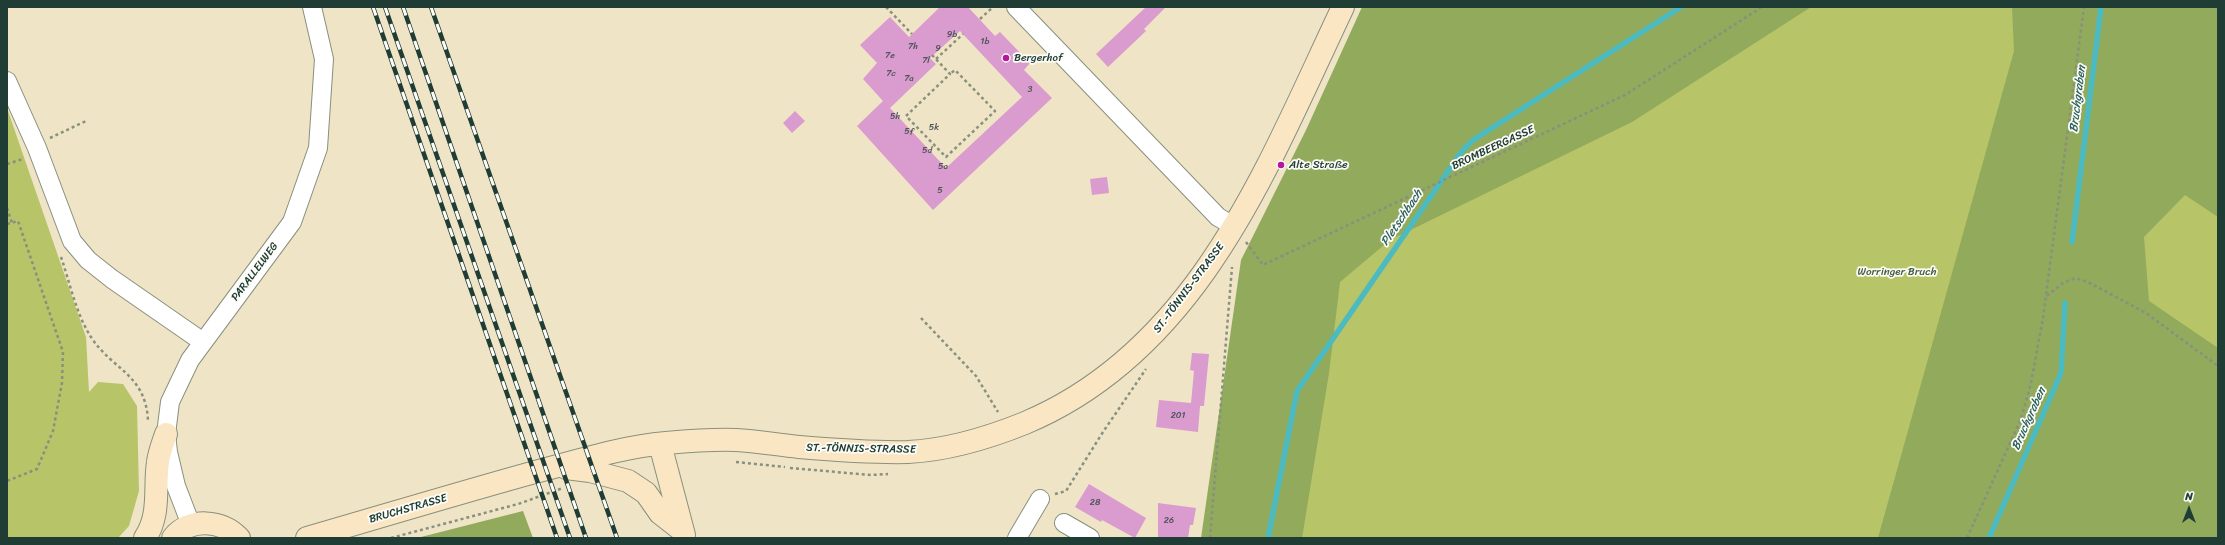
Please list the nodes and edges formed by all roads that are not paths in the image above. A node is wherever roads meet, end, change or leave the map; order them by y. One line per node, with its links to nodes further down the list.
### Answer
1 (312, 7): 6 (street, PARALLELWEG)
2 (1016, 7): 5 (street)
3 (1343, 7): 5 (main road, ST.-TÖNNIS-STRASSE)
4 (7, 81): 6 (street)
5 (1235, 227): 8 (main road, ST.-TÖNNIS-STRASSE)
6 (203, 342): 7 (street, PARALLELWEG)
7 (157, 430): 12 (street, PARALLELWEG); 14 (main road)
8 (660, 444): 9 (main road); 13 (main road)
9 (557, 466): 13 (main road); 17 (main road, BRUCHSTRASSE)
10 (1040, 499): 18 (street)
11 (1064, 523): 19 (street)
12 (191, 525): 15 (main road); 16 (main road)
13 (684, 535)
14 (145, 538)
15 (173, 538)
16 (239, 538)
17 (307, 538)
18 (1017, 538)
19 (1090, 538)

